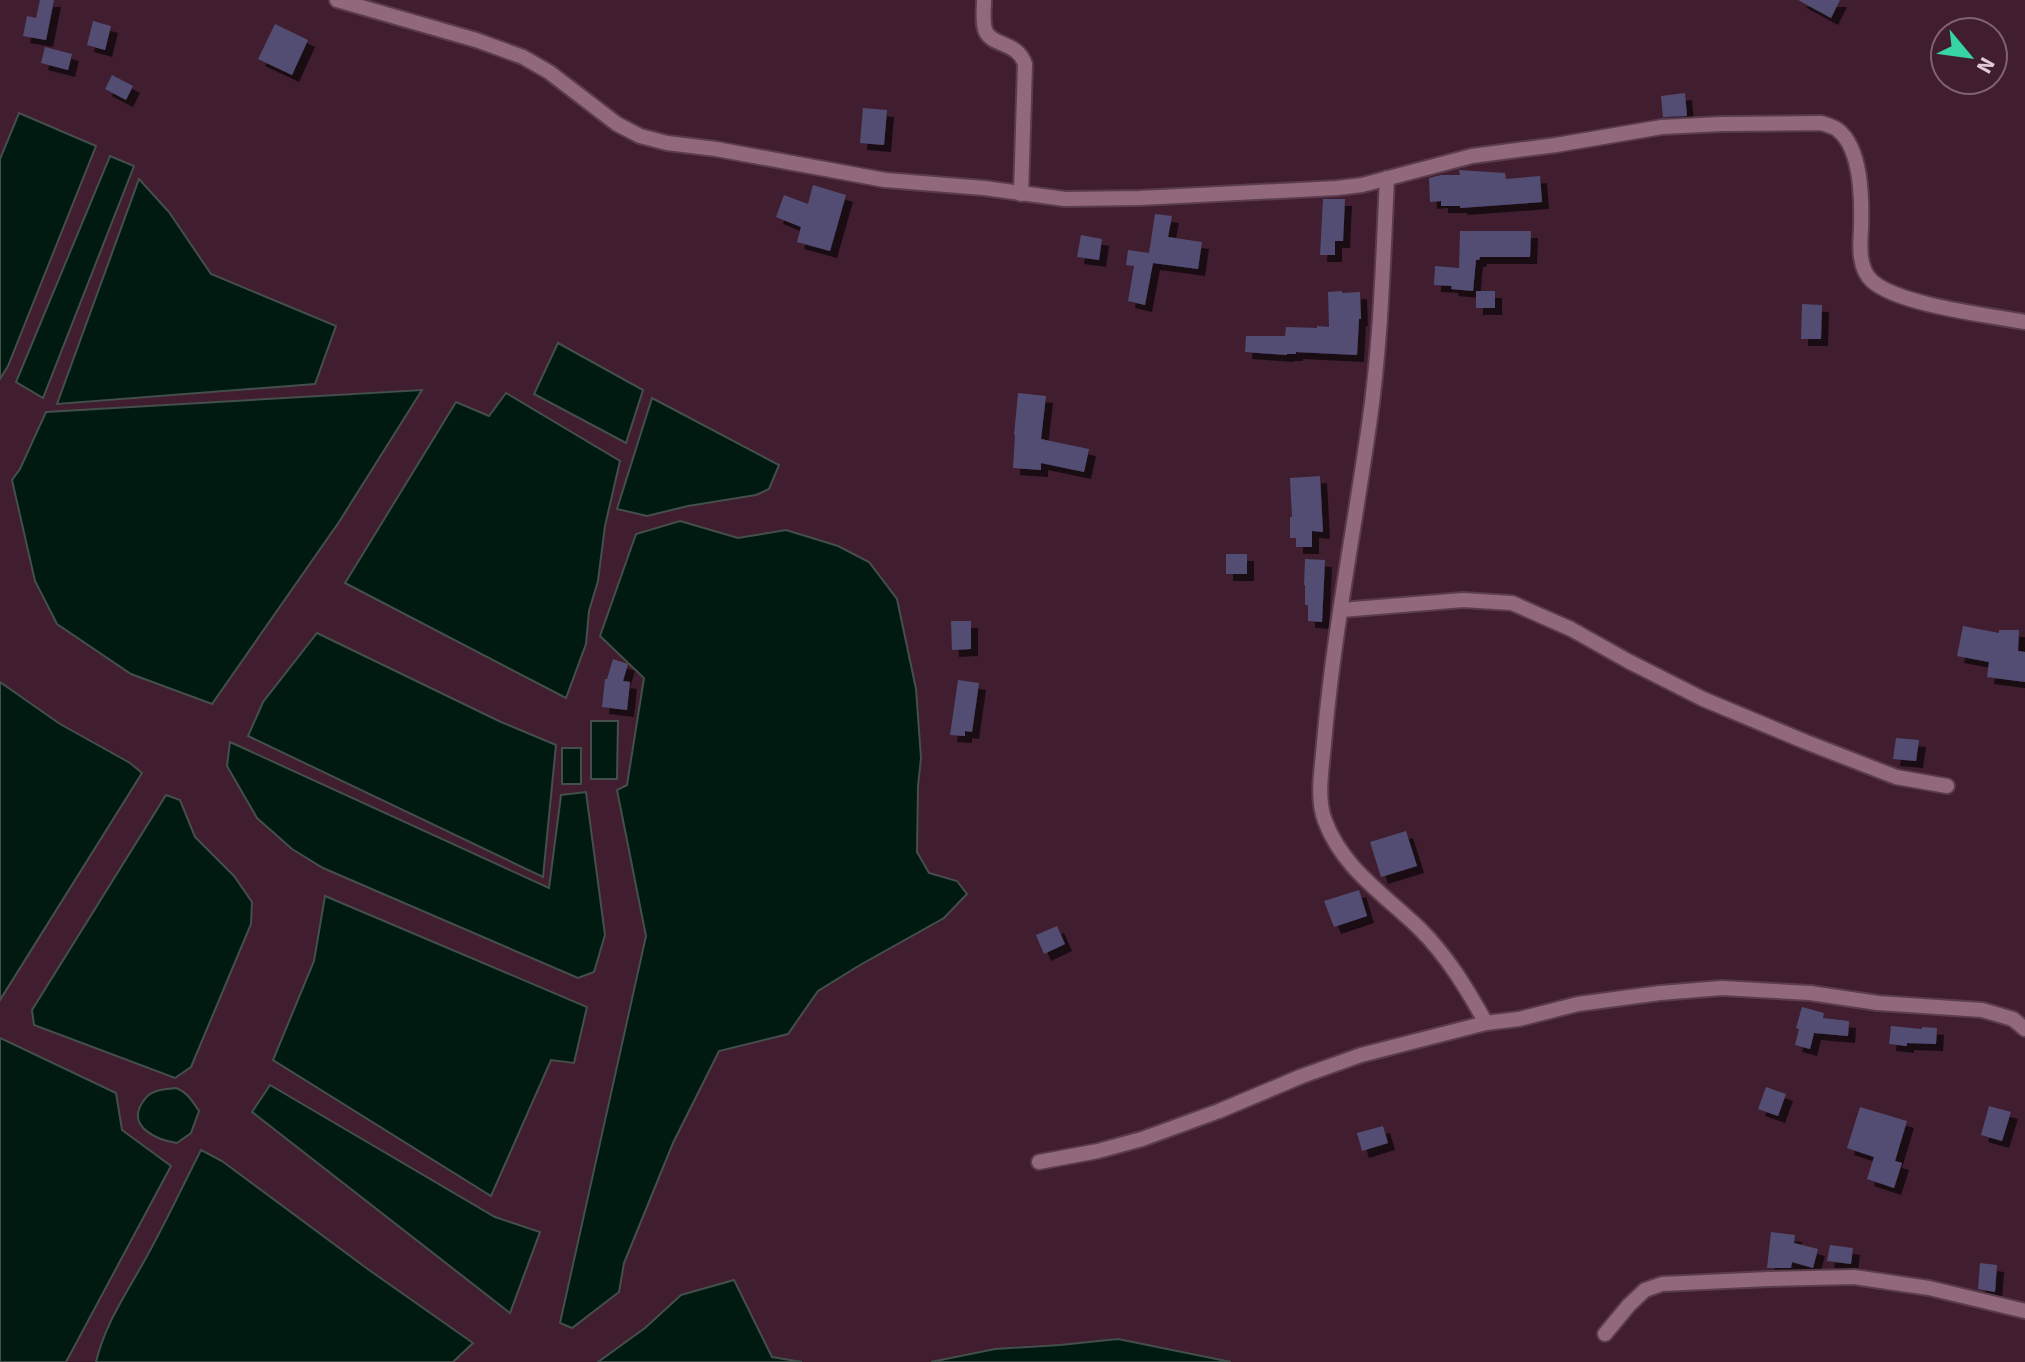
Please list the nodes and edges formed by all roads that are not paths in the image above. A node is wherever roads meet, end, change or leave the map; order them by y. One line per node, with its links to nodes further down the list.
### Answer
1 (337, 0): 4 (street)
2 (984, 0): 4 (street)
3 (1387, 178): 4 (street); 5 (street); 6 (street)
4 (1021, 194)
5 (2025, 322)
6 (1341, 610): 7 (street); 8 (street)
7 (1947, 786)
8 (1486, 1023): 9 (street); 10 (street)
9 (2025, 1029)
10 (1039, 1162)
11 (2025, 1311): 12 (street)
12 (1605, 1334)

